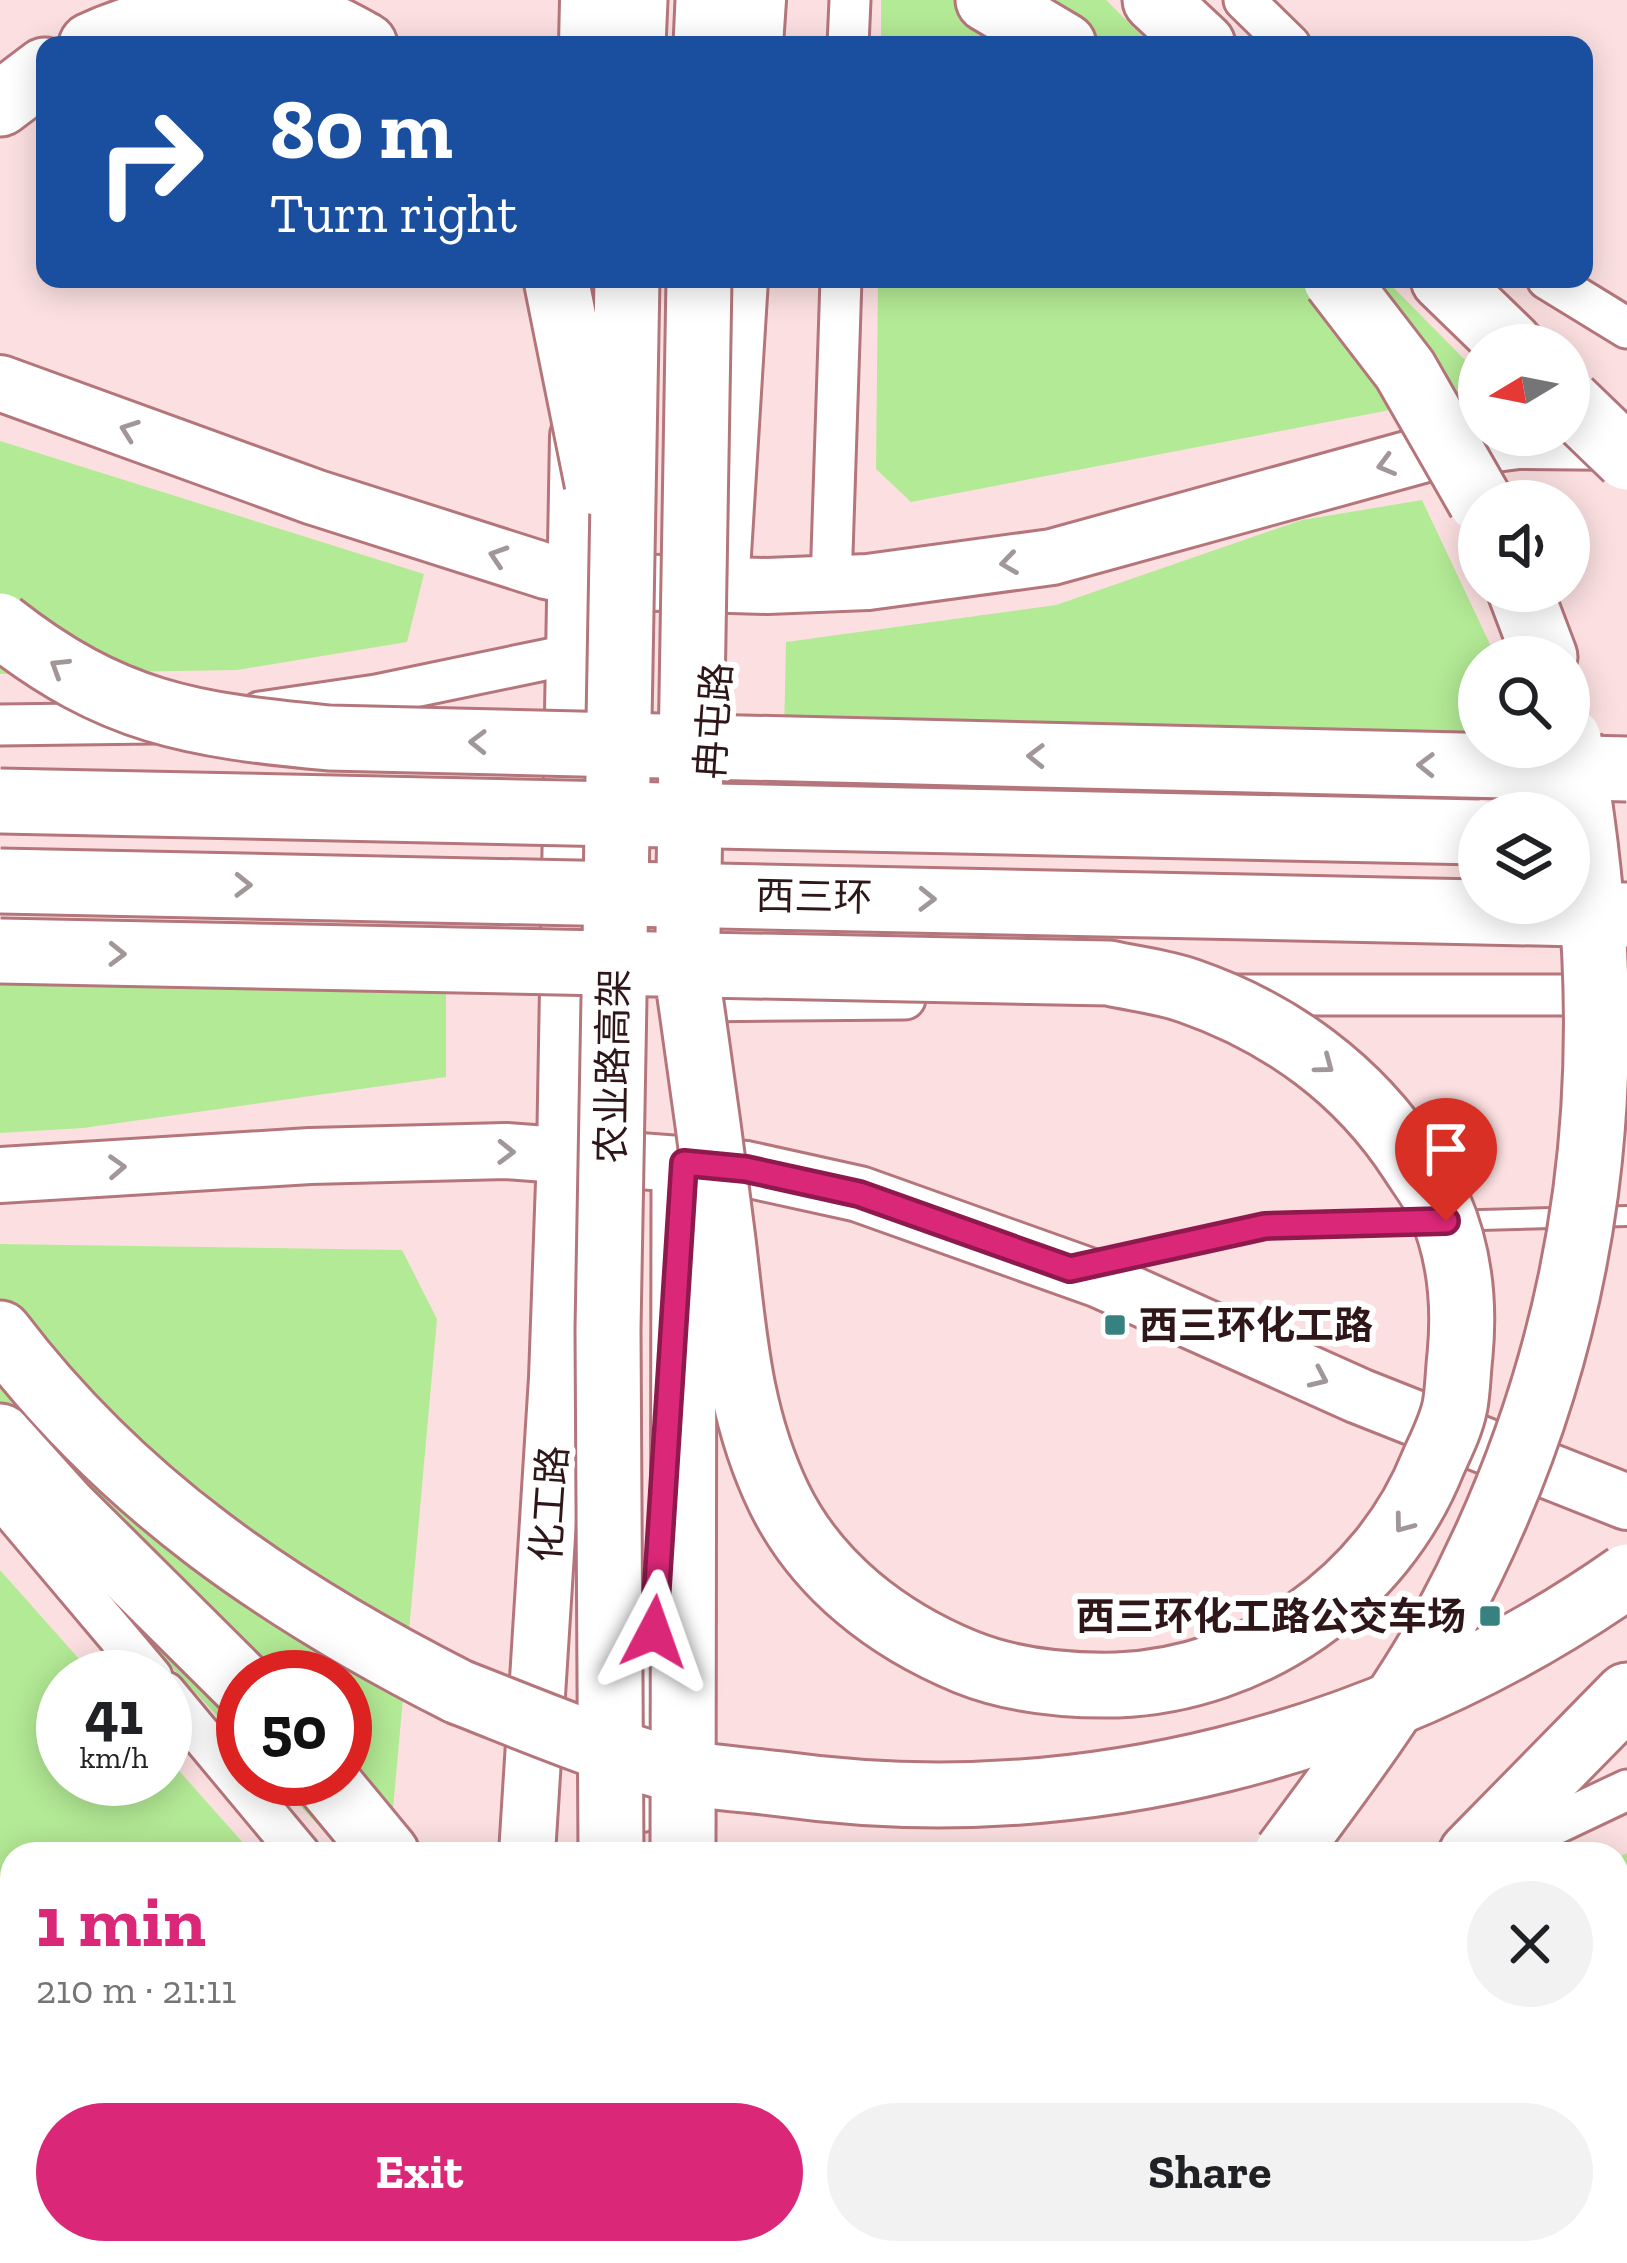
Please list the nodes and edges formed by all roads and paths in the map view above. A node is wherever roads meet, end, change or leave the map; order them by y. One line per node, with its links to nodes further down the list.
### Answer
1 (589, 0): 11 (main road)
2 (635, 0): 12 (highway)
3 (708, 0): 13 (highway)
4 (758, 0): 14 (main road)
5 (850, 0): 15 (street)
6 (988, 0): 16 (highway)
7 (1155, 0): 17 (highway)
8 (1244, 0): 18 (street)
9 (116, 36): 10 (highway)
10 (347, 36)
11 (587, 36)
12 (633, 36)
13 (706, 36)
14 (756, 36)
15 (848, 36)
16 (1049, 36)
17 (1193, 36)
18 (1281, 36)
19 (36, 77): 20 (highway)
20 (0, 104)
21 (558, 288): 41 (highway, bridge)
22 (580, 288): 37 (main road)
23 (626, 288): 41 (highway, 农业路高架, bridge)
24 (700, 288): 52 (highway, 农业路高架, bridge)
25 (739, 288): 38 (main road, 冉屯路)
26 (841, 288): 39 (street)
27 (1342, 288): 36 (highway, bridge)
28 (1452, 288): 30 (highway)
29 (1562, 288): 31 (street)
30 (1489, 324)
31 (1627, 328)
32 (0, 383): 37 (main road, one-way to 32)
33 (1590, 422): 35 (highway, bridge)
34 (1627, 442): 39 (main road, one-way to 39)
35 (1627, 458)
36 (1468, 480)
37 (575, 577): 38 (main road); 41 (main road)
38 (721, 584): 39 (main road); 52 (main road, 冉屯路)
39 (831, 584)
40 (0, 625): 44 (highway, one-way to 40, bridge)
41 (596, 671): 42 (street); 54 (main road); 73 (highway, 农业路高架, bridge)
42 (0, 725)
43 (1575, 768): 76 (highway, bridge)
44 (1627, 769)
45 (0, 801): 46 (highway, 西三环, bridge)
46 (1458, 832)
47 (1590, 835): 48 (highway)
48 (1627, 836)
49 (0, 880): 50 (highway, 西三环, one-way to 50, bridge)
50 (1627, 915)
51 (0, 951): 52 (highway, one-way to 52, bridge)
52 (691, 989): 53 (street); 55 (main road, 冉屯路); 75 (highway, 农业路高架, bridge)
53 (1627, 995)
54 (565, 1154): 55 (main road); 56 (main road, one-way to 54); 72 (main road, 化工路)
55 (684, 1163): 58 (main road); 74 (main road)
56 (0, 1174)
57 (1627, 1216): 58 (lane)
58 (1070, 1269): 62 (main road, one-way to 62)
59 (0, 1334): 63 (highway, bridge)
60 (0, 1436): 65 (highway)
61 (0, 1497): 64 (street)
62 (1627, 1502)
63 (1627, 1576)
64 (129, 1650)
65 (216, 1658)
66 (1627, 1695): 77 (highway)
67 (192, 1724): 70 (street)
68 (1627, 1790): 78 (street)
69 (348, 1806): 71 (highway)
70 (290, 1842)
71 (378, 1842)
72 (528, 1842)
73 (611, 1842)
74 (639, 1842)
75 (683, 1842)
76 (1295, 1842)
77 (1483, 1842)
78 (1517, 1842)

